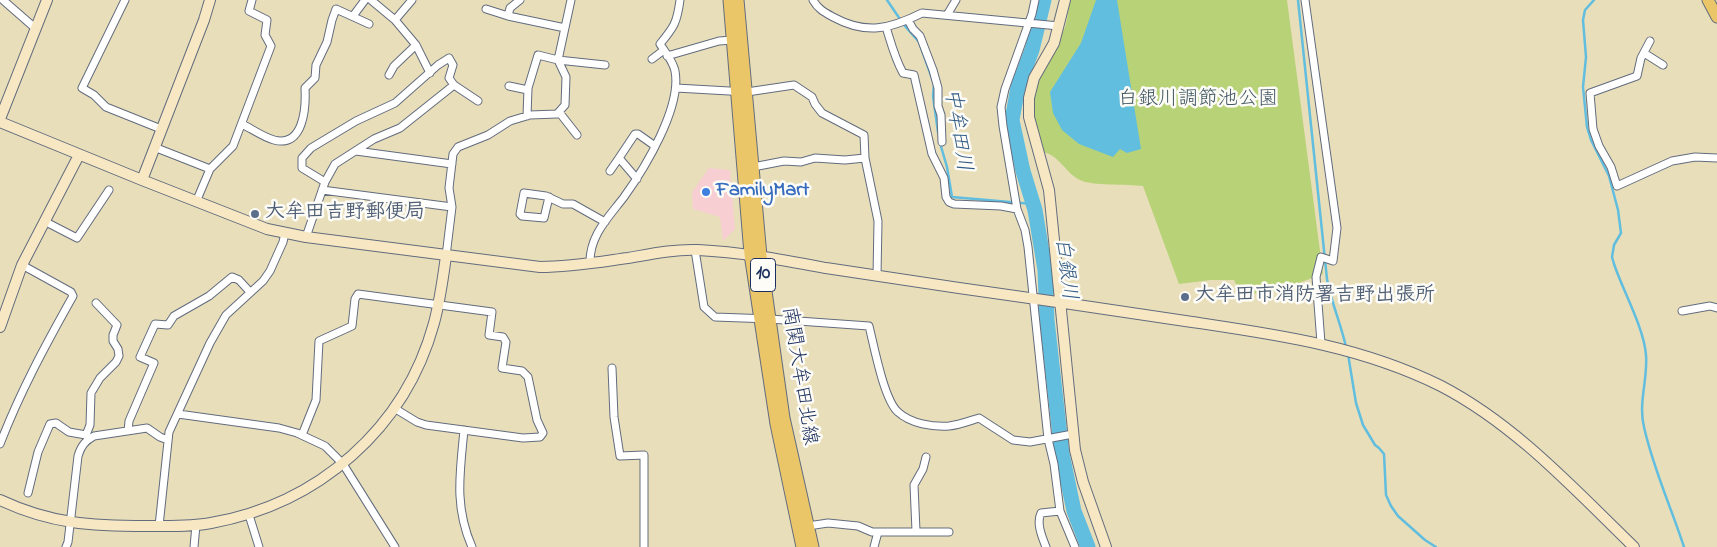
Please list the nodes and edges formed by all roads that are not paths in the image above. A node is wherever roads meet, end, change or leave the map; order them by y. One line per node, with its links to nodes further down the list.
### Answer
1 (3, 0): 32 (street)
2 (47, 0): 32 (street)
3 (125, 0): 56 (street)
4 (210, 0): 56 (street)
5 (252, 0): 55 (street)
6 (365, 0): 24 (street)
7 (371, 0): 27 (street)
8 (412, 0): 27 (street)
9 (506, 0): 21 (street)
10 (520, 0): 21 (street)
11 (571, 0): 33 (street)
12 (680, 0): 38 (street)
13 (729, 0): 35 (main road, 南関大牟田北線 / 10)
14 (738, 0): 50 (main road, 南関大牟田北線 / 10)
15 (813, 0): 34 (street)
16 (956, 0): 23 (street)
17 (1035, 0): 29 (street)
18 (1065, 0): 31 (street)
19 (1305, 0): 98 (street)
20 (1708, 0): 26 (main road)
21 (510, 8): 25 (street)
22 (486, 9): 25 (street)
23 (947, 15): 28 (street); 29 (street)
24 (352, 16): 30 (street); 55 (street)
25 (508, 16): 33 (street)
26 (1717, 17)
27 (395, 20): 37 (street)
28 (904, 22): 34 (street); 58 (street)
29 (1029, 22): 31 (street); 77 (street)
30 (368, 24)
31 (1056, 25): 91 (street)
32 (35, 28): 54 (street)
33 (565, 28): 41 (street)
34 (886, 28): 77 (street)
35 (733, 40): 38 (street); 50 (main road, 南関大牟田北線 / 10)
36 (1650, 42): 39 (street)
37 (416, 45): 44 (street); 45 (street)
38 (665, 53): 40 (street); 48 (street)
39 (1644, 53): 43 (street); 65 (street)
40 (652, 59)
41 (558, 60): 42 (street); 49 (street); 52 (street)
42 (605, 65)
43 (1663, 65)
44 (430, 73): 46 (street); 72 (street)
45 (389, 75)
46 (454, 85): 51 (street); 61 (street)
47 (509, 86): 49 (street)
48 (676, 88): 50 (street); 59 (street)
49 (528, 90): 53 (street)
50 (742, 91): 64 (street); 67 (main road, 南関大牟田北線 / 10); 84 (main road, 南関大牟田北線 / 10)
51 (478, 101)
52 (559, 112): 53 (street); 57 (street)
53 (527, 116): 66 (street)
54 (0, 120): 62 (street)
55 (242, 124): 68 (street)
56 (161, 129): 60 (street)
57 (577, 135)
58 (942, 142)
59 (654, 146): 63 (street); 70 (street)
60 (154, 147): 68 (street); 71 (street)
61 (355, 151): 66 (street); 72 (street)
62 (79, 155): 71 (street); 79 (street)
63 (619, 158): 69 (street); 70 (street)
64 (865, 158): 67 (street); 88 (street)
65 (1717, 158)
66 (452, 164): 78 (street)
67 (753, 167): 84 (main road, 南関大牟田北線 / 10)
68 (210, 169): 76 (street)
69 (610, 171)
70 (637, 179): 80 (street)
71 (142, 180): 76 (street)
72 (325, 182): 74 (street)
73 (109, 190): 79 (street)
74 (322, 190): 78 (street); 82 (street)
75 (549, 197): 75 (street); 80 (street)
76 (196, 202): 81 (street)
77 (1017, 205): 90 (street)
78 (452, 207): 85 (street)
79 (44, 221): 87 (street)
80 (605, 222): 86 (street)
81 (284, 233): 82 (street); 89 (street)
82 (306, 237): 85 (street)
83 (694, 250): 84 (street); 86 (street); 96 (street)
84 (755, 255): 88 (street); 96 (main road, 南関大牟田北線 / 10)
85 (446, 256): 86 (street); 93 (street)
86 (590, 264)
87 (22, 265): 97 (street); 109 (street)
88 (877, 276): 90 (street)
89 (250, 292): 101 (street); 103 (street)
90 (1035, 298): 91 (street); 107 (street)
91 (1058, 302): 98 (street); 104 (street)
92 (96, 303): 106 (street)
93 (438, 304): 100 (street); 102 (street); 105 (street)
94 (1717, 308): 95 (street)
95 (1682, 311)
96 (765, 319): 107 (street); 119 (main road, 南関大牟田北線 / 10); 129 (main road, 南関大牟田北線 / 10)
97 (0, 327)
98 (1321, 343): 135 (street)
99 (612, 368): 128 (street)
100 (394, 408): 102 (street); 111 (street)
101 (178, 414): 105 (street); 108 (street)
102 (464, 430): 127 (street)
103 (128, 431): 106 (street); 108 (street)
104 (1071, 434): 107 (street); 134 (street)
105 (302, 435): 111 (street)
106 (87, 437): 112 (street); 116 (street)
107 (1050, 438): 114 (street)
108 (168, 440): 118 (street)
109 (0, 444)
110 (926, 457): 120 (street)
111 (343, 464): 115 (street); 126 (street)
112 (28, 492)
113 (0, 500): 116 (street)
114 (1060, 511): 132 (street); 133 (street)
115 (249, 515): 117 (street); 125 (street)
116 (70, 523): 118 (street); 123 (street)
117 (196, 525): 118 (street); 124 (street)
118 (159, 526)
119 (808, 526): 121 (street); 130 (main road, 南関大牟田北線 / 10)
120 (916, 531): 121 (street); 122 (street)
121 (878, 532): 131 (street)
122 (949, 532)
123 (66, 547)
124 (194, 547)
125 (259, 547)
126 (395, 547)
127 (472, 547)
128 (644, 547)
129 (802, 547)
130 (813, 547)
131 (874, 547)
132 (1046, 547)
133 (1075, 547)
134 (1106, 547)
135 (1634, 547)

